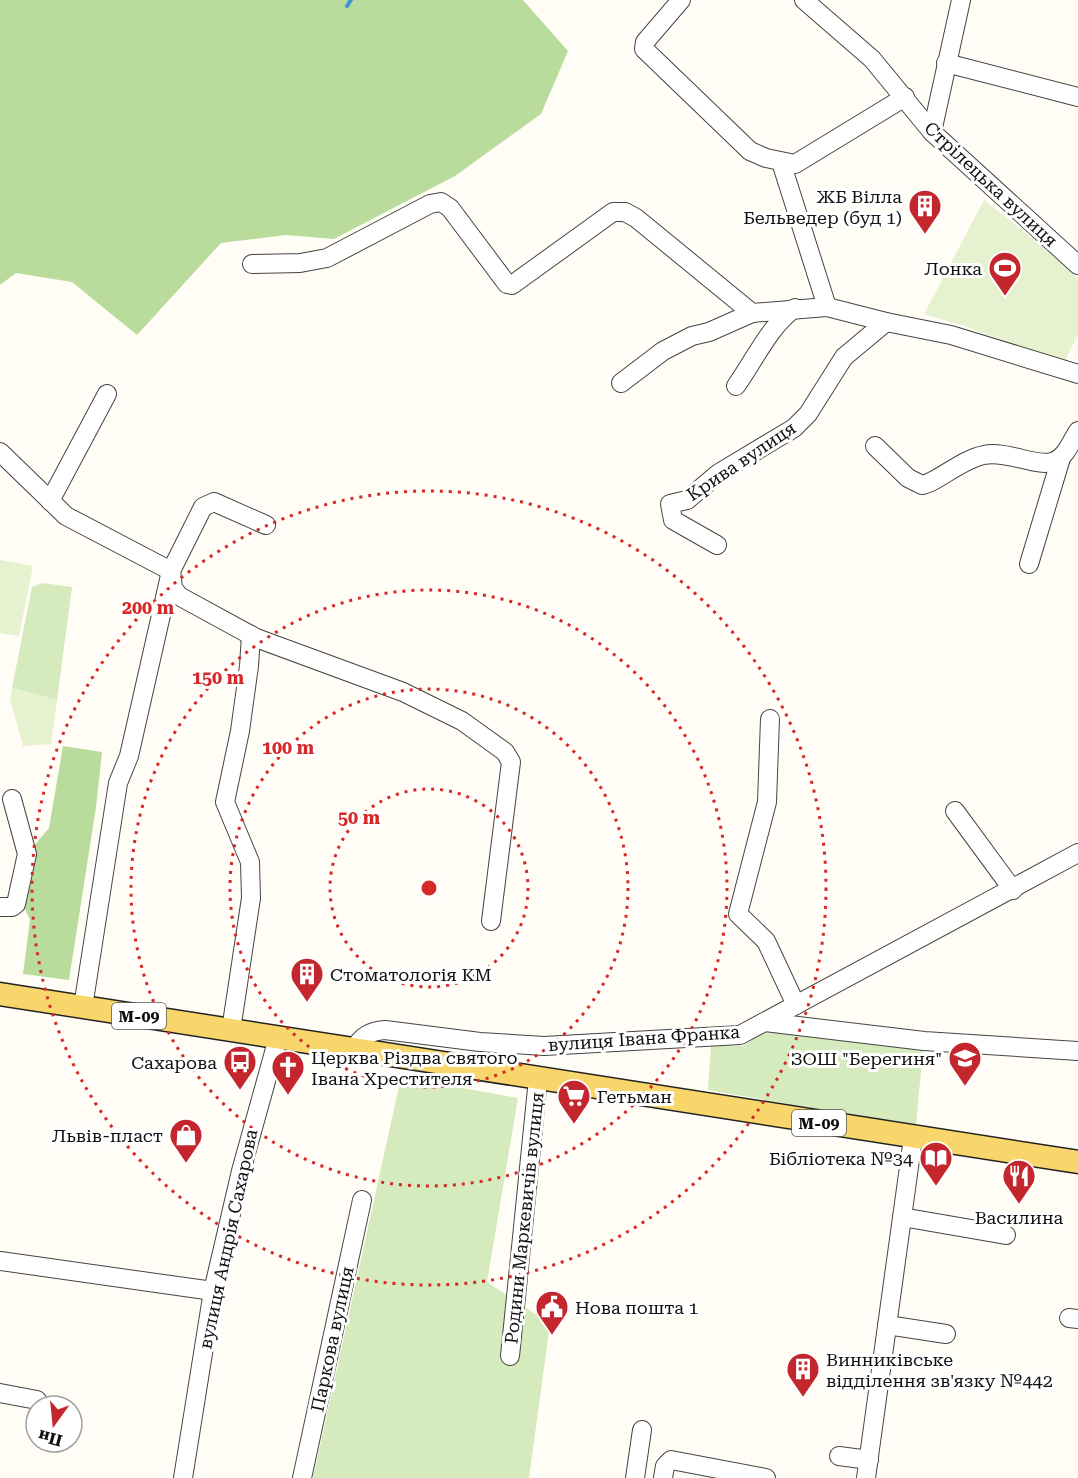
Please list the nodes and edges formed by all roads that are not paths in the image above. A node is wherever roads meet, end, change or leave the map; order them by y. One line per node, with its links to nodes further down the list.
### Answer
1 (681, 0): 8 (street)
2 (804, 0): 6 (street, Стрілецька вулиця)
3 (961, 0): 4 (street)
4 (946, 63): 5 (street); 7 (street)
5 (1078, 96)
6 (905, 97): 7 (street, Стрілецька вулиця); 8 (street)
7 (932, 132): 10 (street, Стрілецька вулиця)
8 (781, 162): 11 (street)
9 (252, 264): 13 (street)
10 (1078, 265)
11 (826, 306): 12 (street); 14 (street)
12 (795, 308): 13 (street); 17 (street)
13 (752, 313): 16 (street)
14 (886, 322): 15 (street); 25 (street, Крива вулиця)
15 (1078, 374)
16 (621, 383)
17 (736, 386)
18 (107, 394): 23 (street)
19 (1078, 431): 22 (street)
20 (875, 446): 22 (street)
21 (0, 452): 23 (street)
22 (1061, 458): 26 (street)
23 (50, 501): 27 (street)
24 (266, 525): 27 (street)
25 (717, 545)
26 (1029, 564)
27 (171, 572): 28 (street); 38 (street)
28 (253, 636): 35 (street); 40 (street)
29 (770, 719): 37 (street)
30 (12, 799): 34 (street)
31 (955, 811): 33 (street)
32 (1078, 853): 33 (street, вулиця Івана Франка)
33 (1013, 890): 37 (street, вулиця Івана Франка)
34 (0, 907)
35 (491, 921)
36 (0, 994): 38 (main road, М-09)
37 (796, 1005): 39 (street, вулиця Івана Франка)
38 (83, 1007): 40 (main road, М-09)
39 (765, 1022): 42 (street, вулиця Івана Франка); 43 (street)
40 (231, 1030): 41 (main road, М-09)
41 (278, 1038): 42 (main road, М-09); 51 (street, вулиця Андрія Сахарова)
42 (354, 1049): 44 (main road, М-09)
43 (1078, 1051)
44 (538, 1079): 45 (main road, М-09); 54 (street, Родини Маркевичів вулиця)
45 (913, 1138): 46 (main road, М-09); 48 (street)
46 (1078, 1162)
47 (362, 1200): 61 (street, Паркова вулиця)
48 (902, 1217): 49 (street); 52 (street)
49 (1006, 1235)
50 (0, 1261): 51 (street)
51 (213, 1291): 60 (street, вулиця Андрія Сахарова)
52 (887, 1325): 53 (street); 59 (street)
53 (946, 1334)
54 (510, 1356)
55 (0, 1393): 56 (street)
56 (24, 1398)
57 (642, 1430): 62 (street)
58 (839, 1456): 59 (street)
59 (868, 1469)
60 (183, 1478)
61 (302, 1478)
62 (635, 1478)
63 (663, 1478): 64 (street)
64 (766, 1478)

